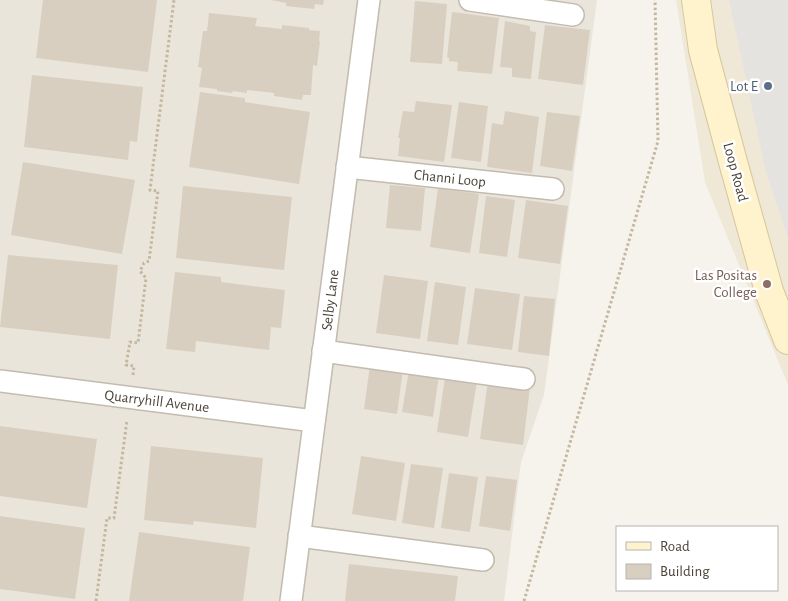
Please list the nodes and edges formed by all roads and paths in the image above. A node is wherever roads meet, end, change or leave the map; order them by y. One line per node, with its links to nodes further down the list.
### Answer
1 (174, 0): 13 (path)
2 (369, 0): 7 (street, Selby Lane)
3 (470, 0): 6 (street)
4 (655, 0): 19 (path)
5 (696, 0): 9 (street, Loop Road)
6 (572, 15)
7 (347, 167): 8 (street, Channi Loop); 10 (street, Selby Lane)
8 (553, 189)
9 (788, 340)
10 (323, 351): 11 (street); 14 (street, Selby Lane)
11 (524, 379)
12 (0, 381): 13 (street, Quarryhill Avenue)
13 (130, 398): 14 (street, Quarryhill Avenue); 17 (path)
14 (314, 421): 15 (street, Selby Lane)
15 (299, 536): 16 (street); 18 (street, Selby Lane)
16 (483, 560)
17 (96, 601)
18 (291, 601)
19 (524, 601)

